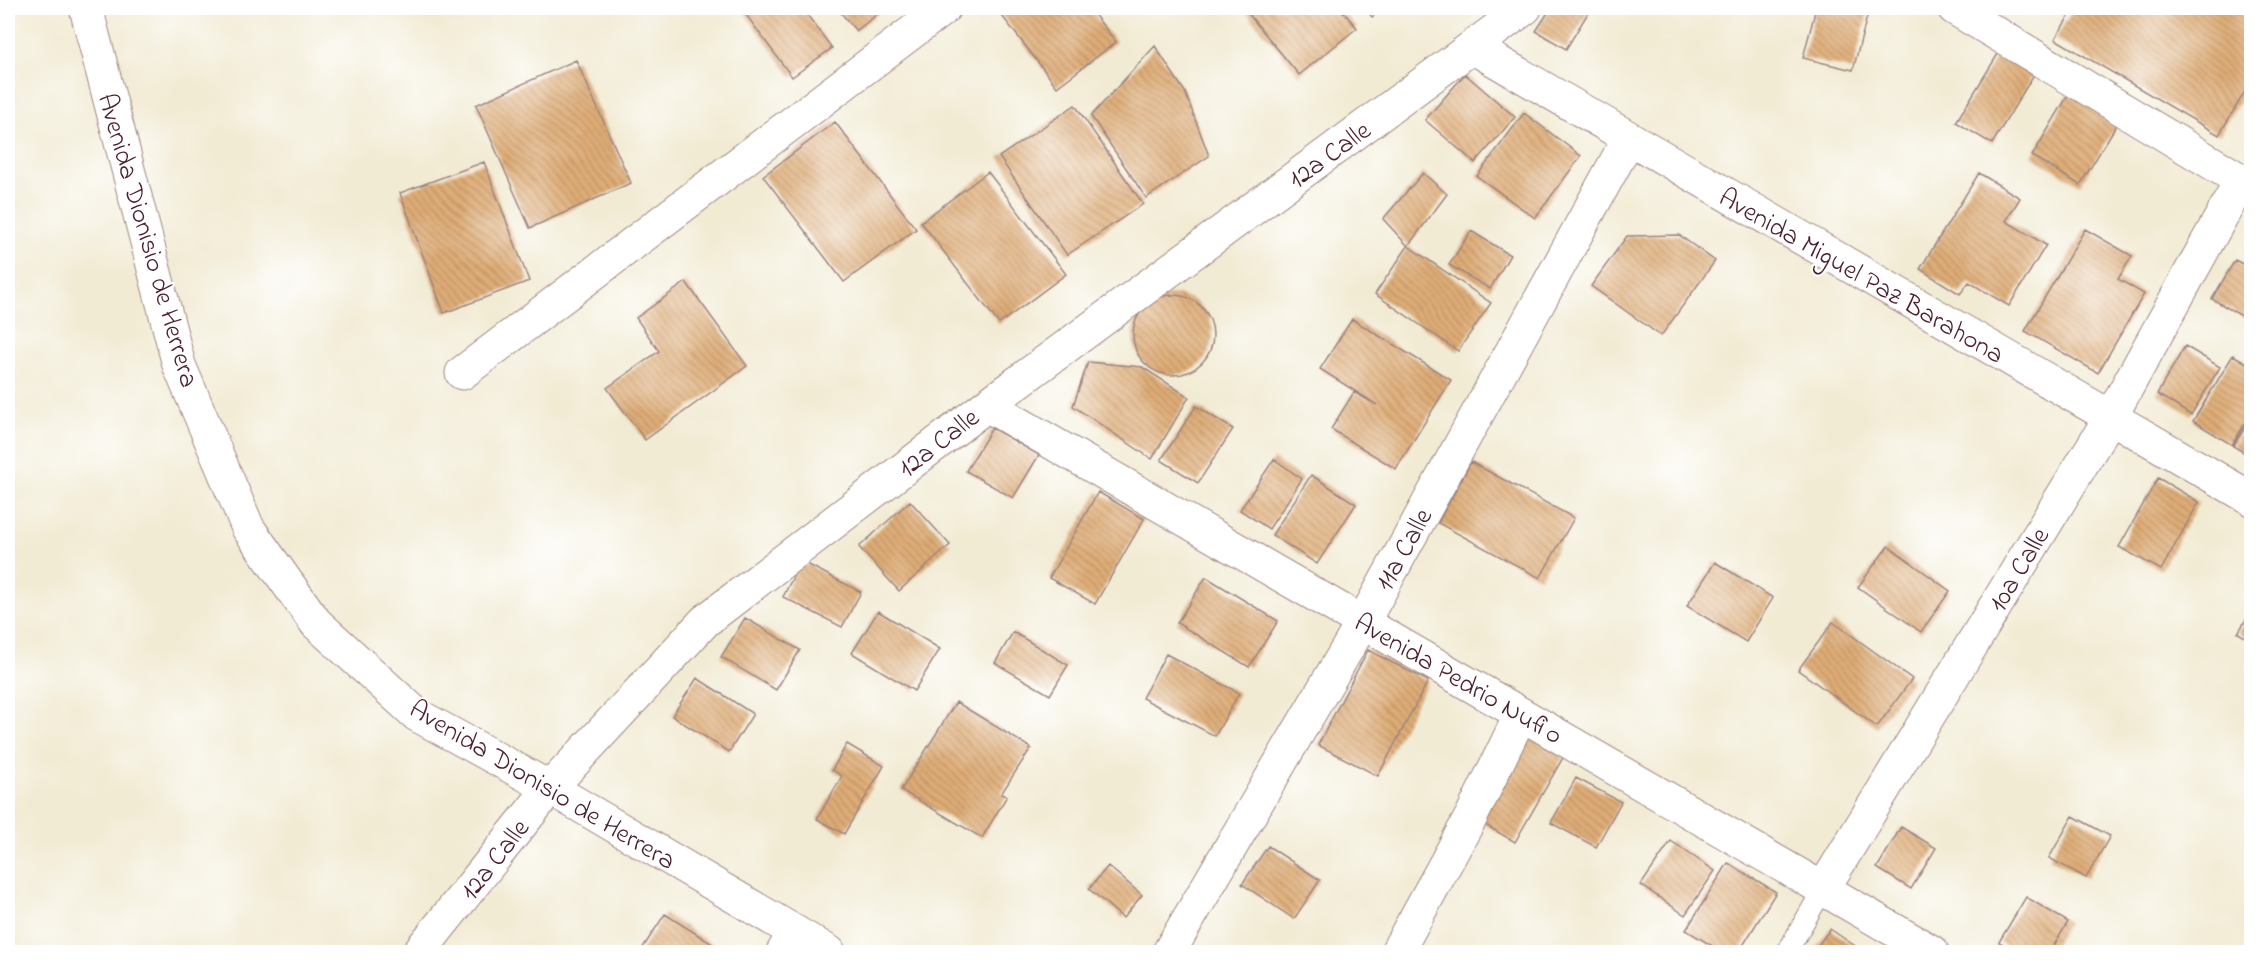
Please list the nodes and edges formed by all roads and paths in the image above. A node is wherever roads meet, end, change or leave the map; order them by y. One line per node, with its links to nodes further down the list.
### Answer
1 (86, 8): 14 (street, Avenida Dionisio de Herrera)
2 (944, 8): 8 (street)
3 (1525, 8): 5 (street, 12a Calle)
4 (1954, 8): 7 (street)
5 (1474, 48): 6 (street, Avenida Miguel Paz Barahona); 9 (street, 12a Calle)
6 (1628, 140): 10 (street, Avenida Miguel Paz Barahona); 12 (street, 11a Calle)
7 (2246, 184): 10 (street, 10a Calle)
8 (462, 373)
9 (987, 405): 12 (street, Avenida Pedrio Nufio); 14 (street, 12a Calle)
10 (2110, 418): 11 (street, Avenida Miguel Paz Barahona); 15 (street, 10a Calle)
11 (2252, 500)
12 (1363, 622): 13 (street, Avenida Pedrio Nufio); 19 (street, 11a Calle)
13 (1521, 714): 15 (street, Avenida Pedrio Nufio); 20 (street)
14 (550, 789): 16 (street, Avenida Dionisio de Herrera); 17 (street, 12a Calle)
15 (1823, 889): 21 (lane, 10a Calle); 22 (street, Avenida Pedrio Nufio)
16 (789, 942): 18 (street, Avenida Dionisio de Herrera)
17 (419, 952)
18 (829, 952)
19 (1169, 952)
20 (1397, 952)
21 (1787, 952)
22 (1932, 952)

